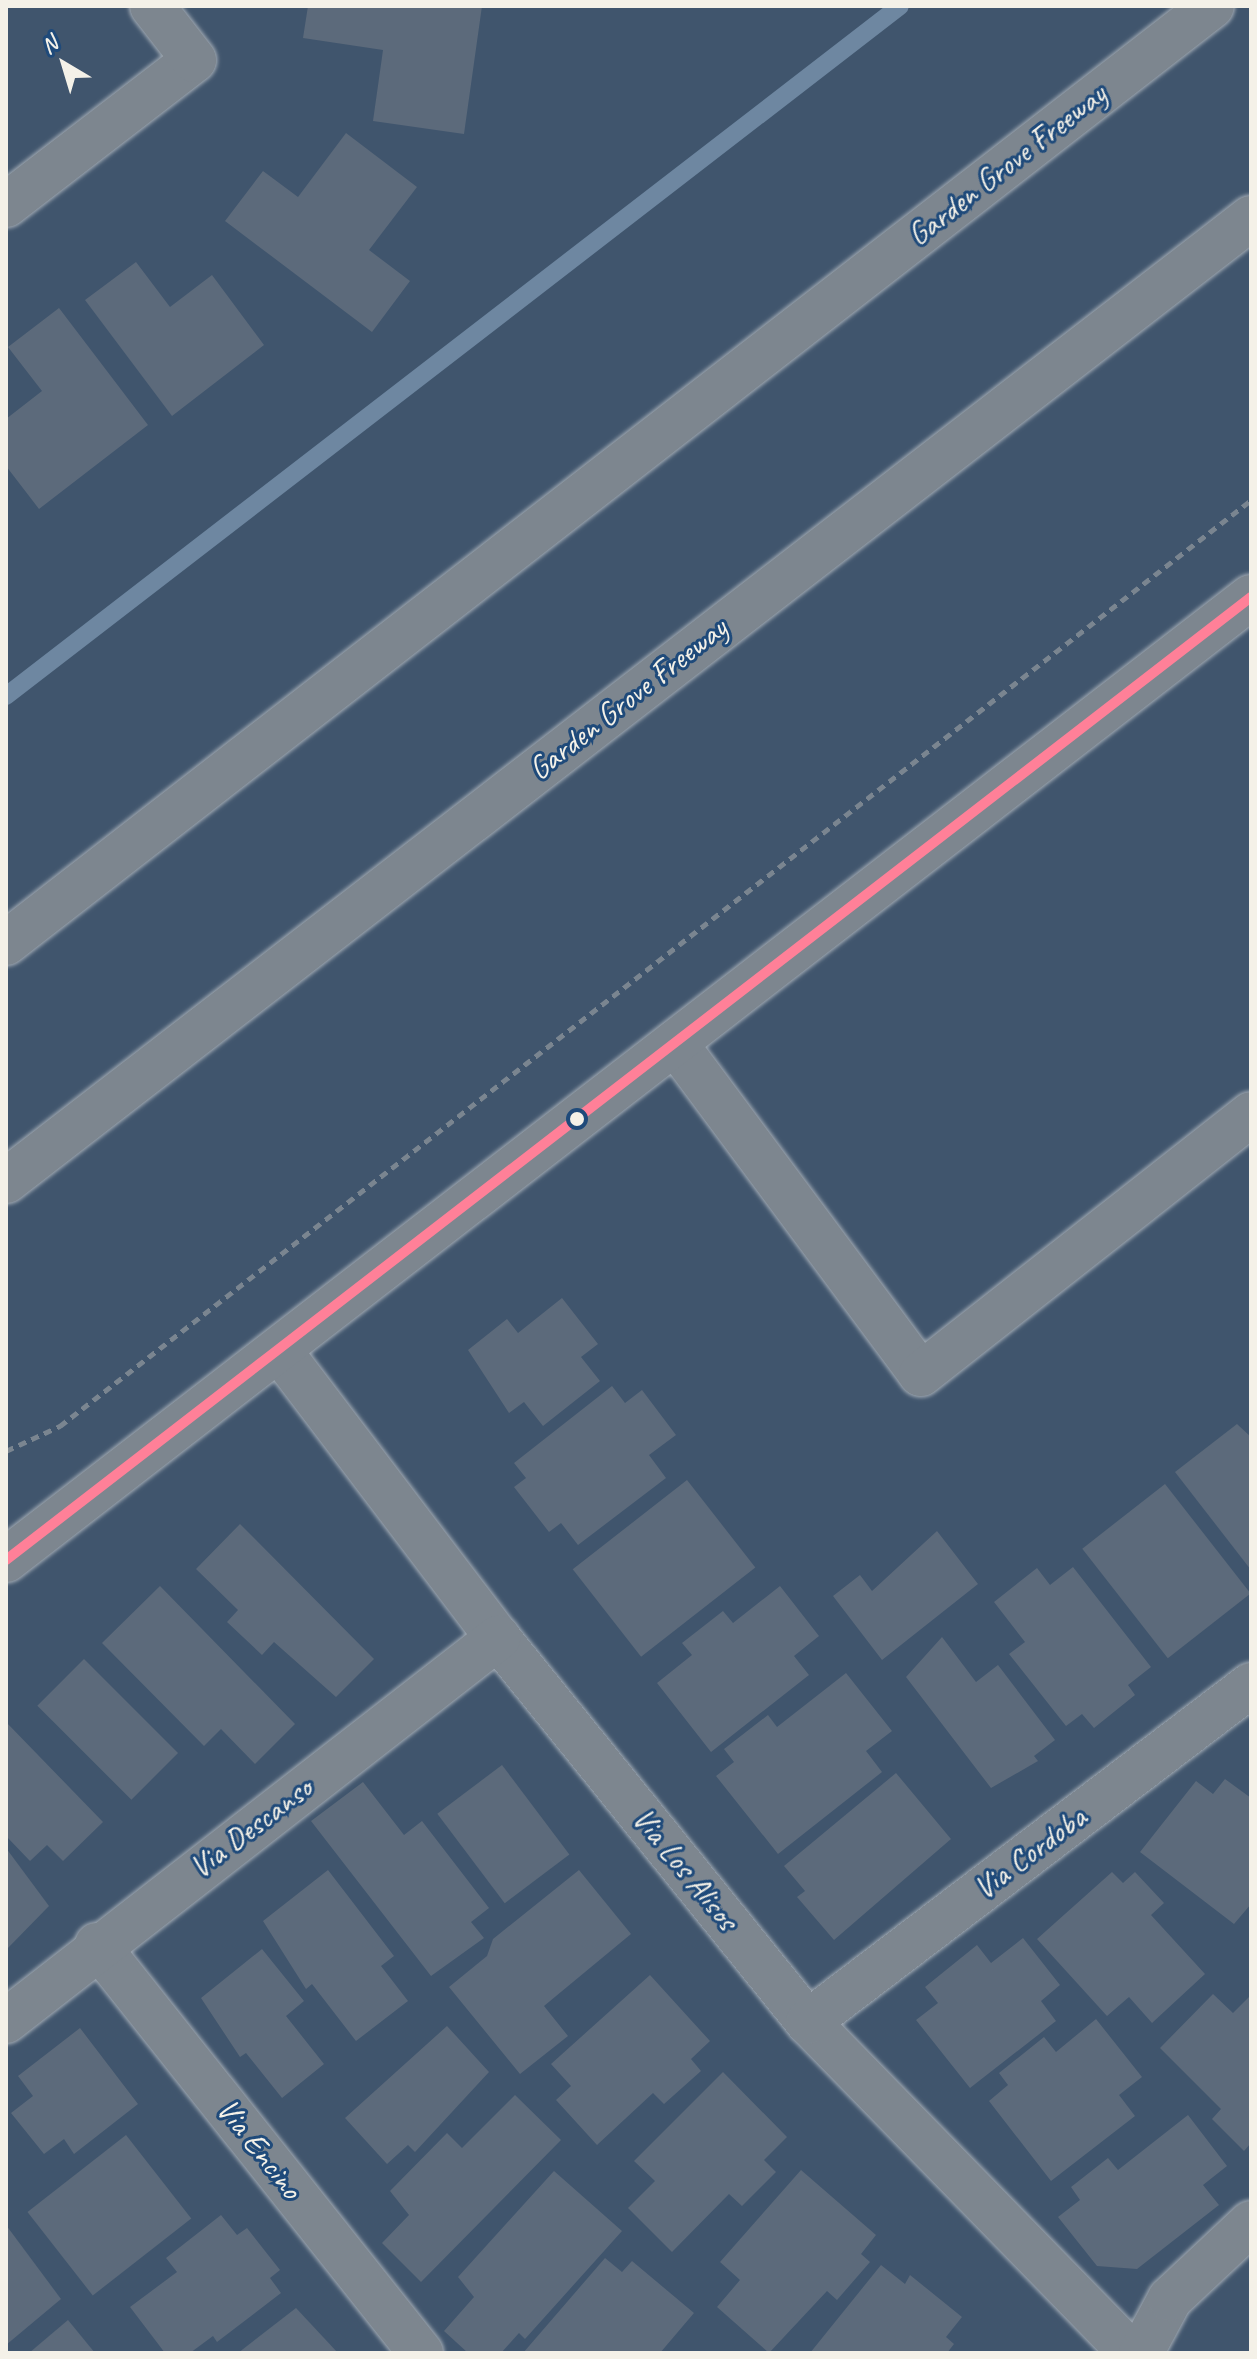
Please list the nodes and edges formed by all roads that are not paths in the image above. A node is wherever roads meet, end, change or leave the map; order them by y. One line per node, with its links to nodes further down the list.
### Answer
1 (152, 6): 3 (main road)
2 (1212, 6): 6 (main road, Garden Grove Freeway)
3 (6, 205)
4 (1251, 218): 9 (main road, Garden Grove Freeway)
5 (1251, 597): 7 (main road)
6 (6, 943)
7 (675, 1043): 8 (main road); 10 (main road)
8 (1251, 1114)
9 (6, 1181)
10 (279, 1350): 11 (main road); 12 (main road, Via Los Alisos)
11 (6, 1560)
12 (498, 1638): 14 (main road, Via Descanso); 16 (main road, Via Los Alisos)
13 (1251, 1685): 16 (main road, Via Cordoba)
14 (97, 1945): 15 (main road, Via Descanso); 18 (main road, Via Encino)
15 (6, 2021)
16 (808, 2022): 19 (main road, Via Los Alisos)
17 (1251, 2223): 20 (main road)
18 (421, 2353)
19 (1131, 2353)
20 (1141, 2353)

